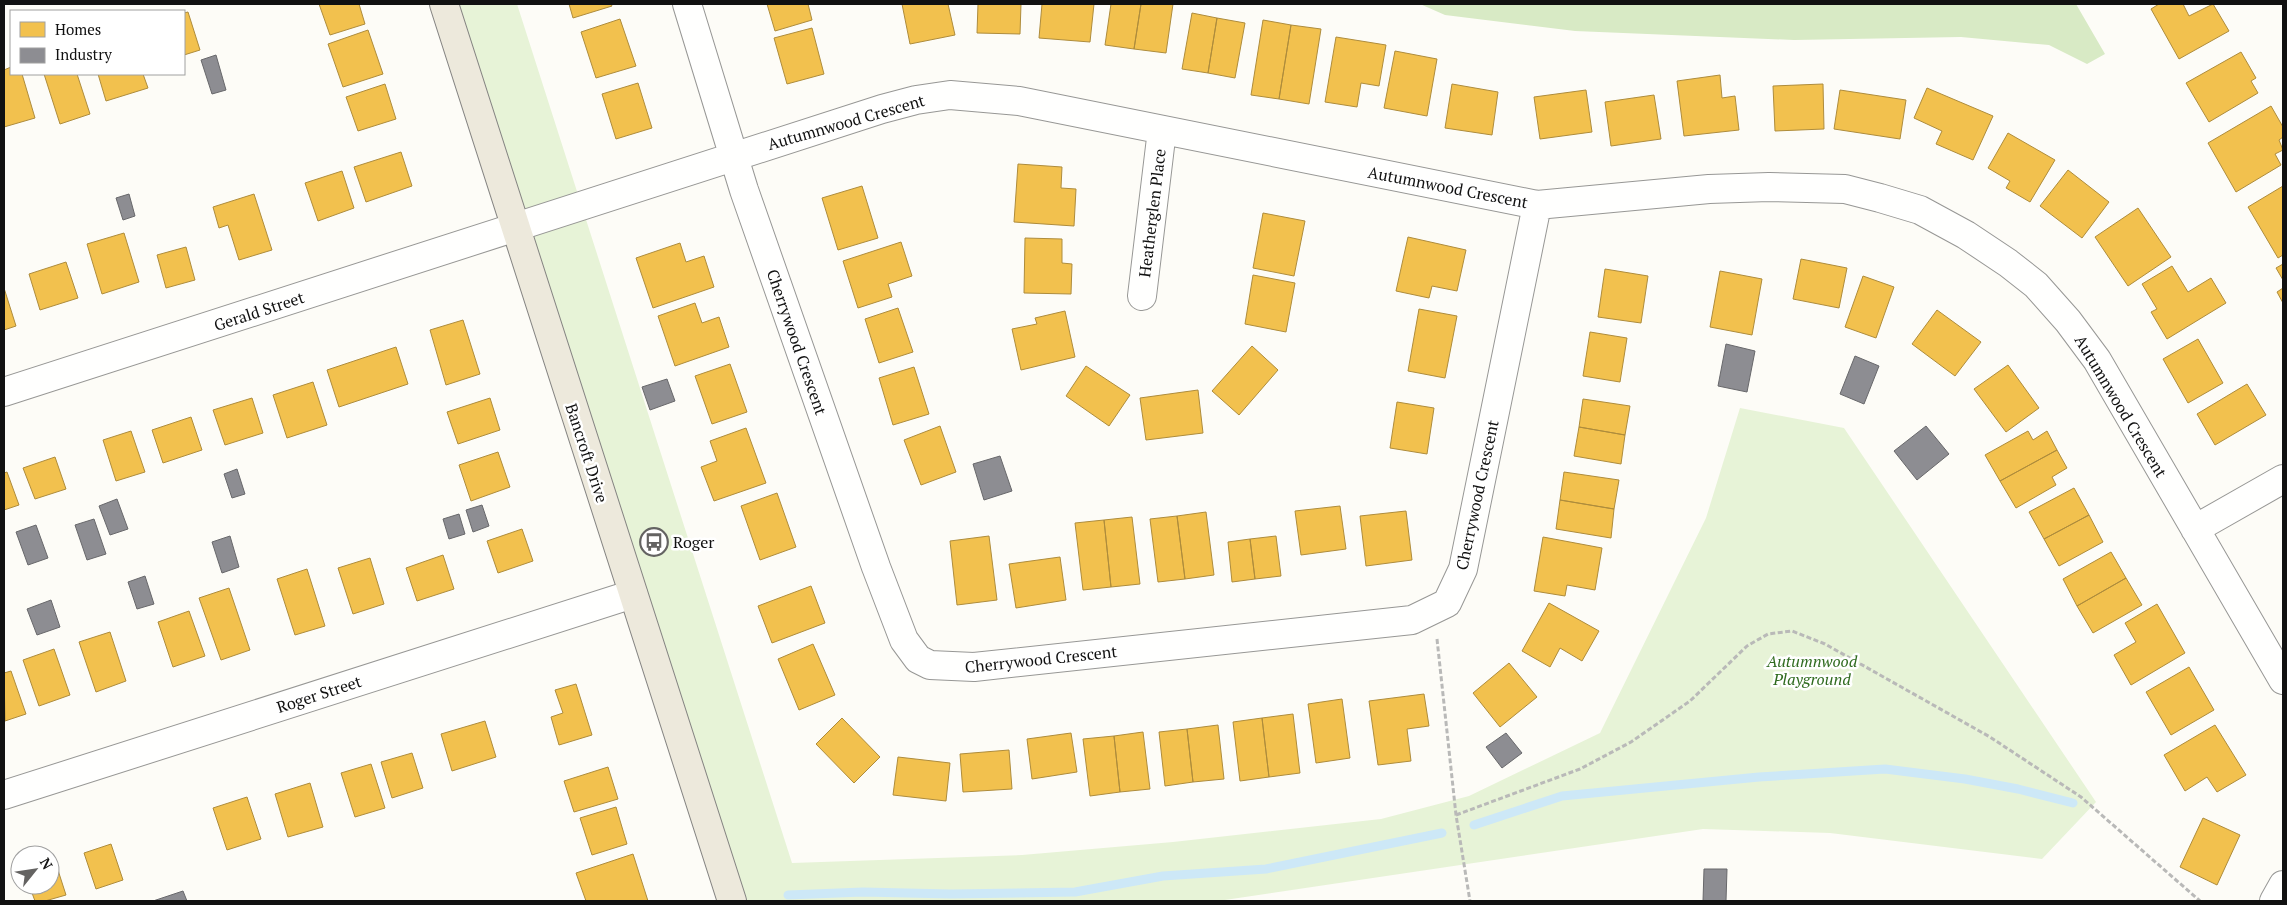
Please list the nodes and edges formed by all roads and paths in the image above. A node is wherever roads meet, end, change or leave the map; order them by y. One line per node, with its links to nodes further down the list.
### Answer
1 (444, 4): 6 (main road, Bancroft Drive)
2 (688, 4): 4 (street, Cherrywood Crescent)
3 (1162, 130): 4 (street, Autumnwood Crescent); 5 (street, Autumnwood Crescent); 7 (street, Heatherglen Place)
4 (732, 156): 6 (street, Autumnwood Crescent); 12 (street, Cherrywood Crescent)
5 (1538, 205): 10 (street, Autumnwood Crescent); 12 (street, Cherrywood Crescent)
6 (515, 229): 8 (street, Gerald Street); 11 (main road, Bancroft Drive)
7 (1142, 296)
8 (4, 392)
9 (2283, 479): 10 (street)
10 (2195, 529): 13 (street, Autumnwood Crescent)
11 (633, 594): 14 (street, Roger Street); 17 (main road, Bancroft Drive)
12 (1434, 611): 15 (path)
13 (2283, 680)
14 (4, 795)
15 (1456, 815): 18 (path); 19 (path)
16 (2283, 885): 20 (street)
17 (732, 901)
18 (1470, 901)
19 (2200, 901)
20 (2274, 901)

